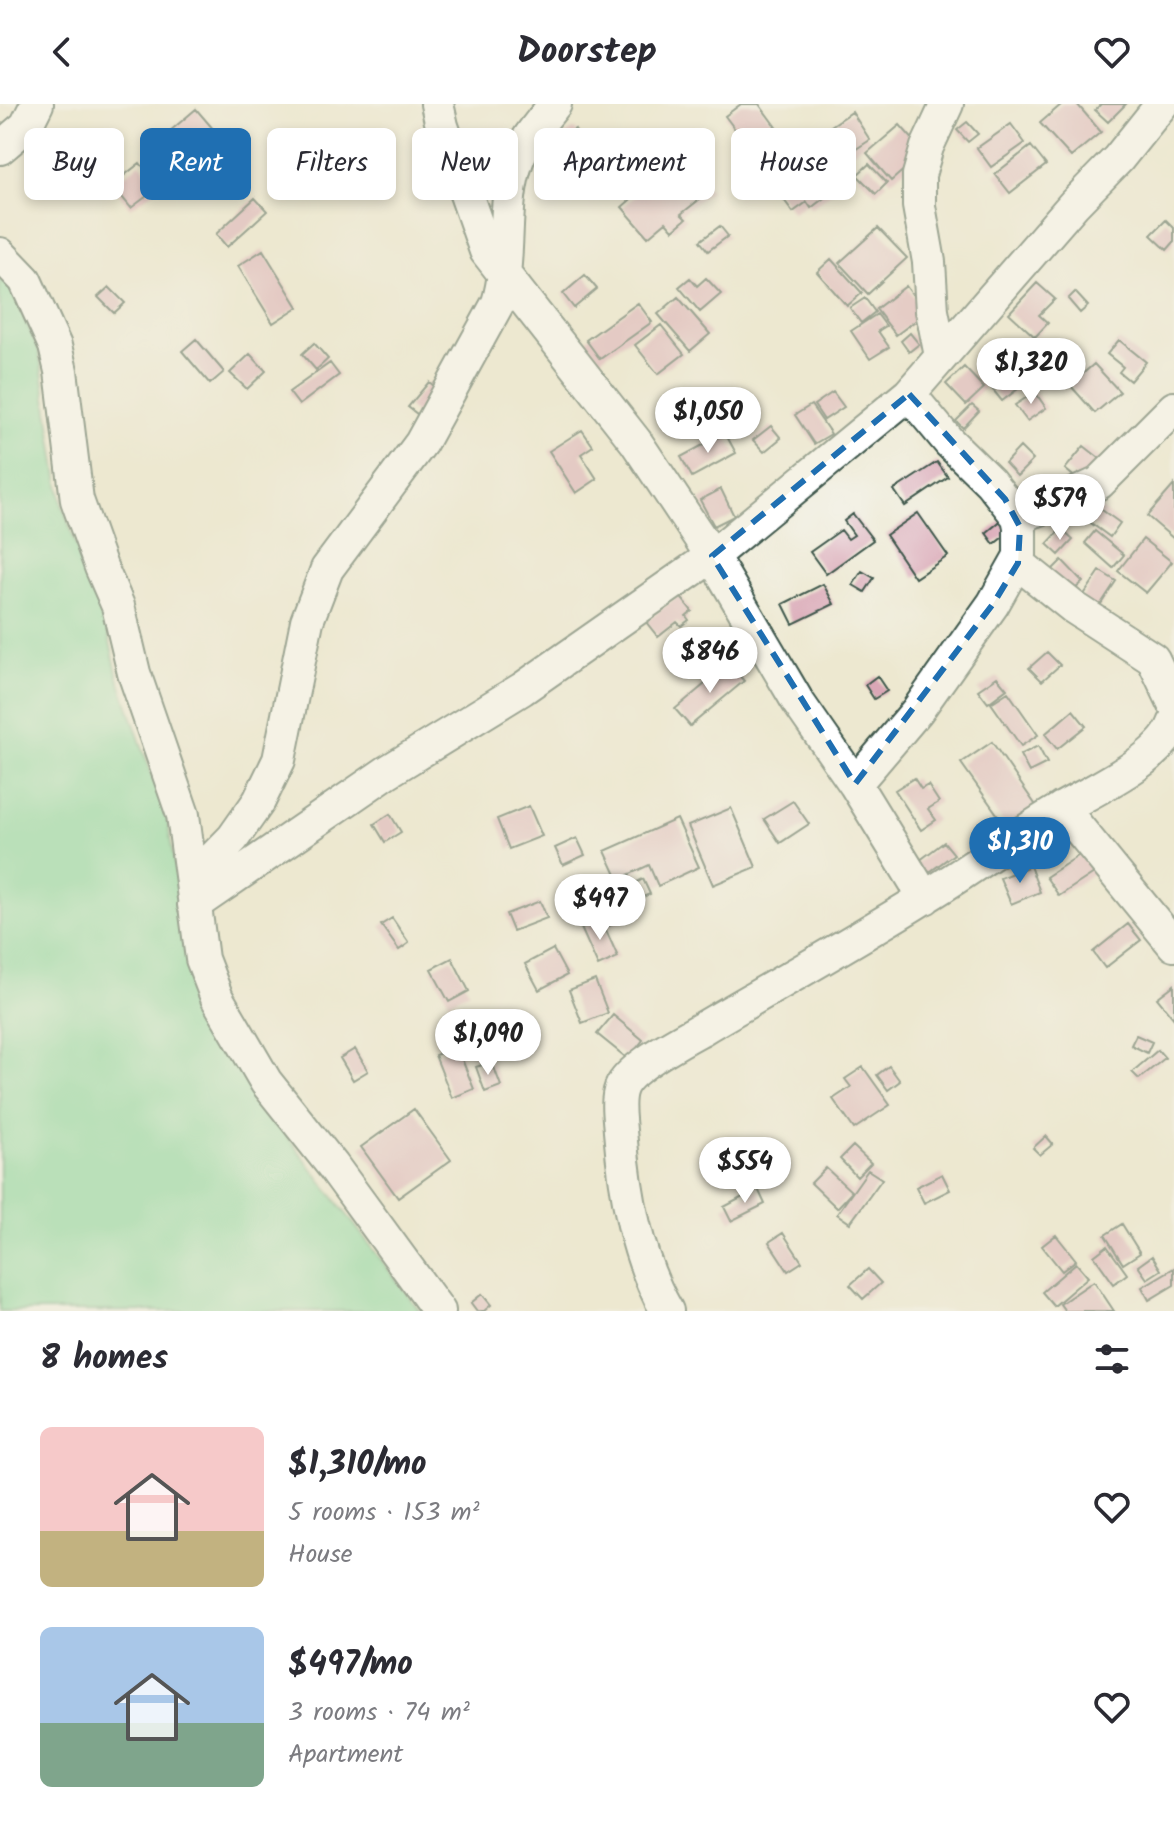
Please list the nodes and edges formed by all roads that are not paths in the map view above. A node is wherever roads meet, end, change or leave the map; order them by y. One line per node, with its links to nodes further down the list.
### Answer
1 (37, 104): 6 (street)
2 (437, 104): 8 (street)
3 (555, 104): 8 (street)
4 (947, 104): 9 (street)
5 (1162, 104): 9 (street)
6 (0, 148)
7 (0, 254): 20 (street)
8 (505, 279): 13 (street); 20 (street)
9 (941, 356): 10 (street)
10 (909, 394): 12 (street); 13 (street)
11 (1174, 408): 12 (street)
12 (1018, 517): 14 (street)
13 (712, 556): 18 (street); 20 (street)
14 (1018, 563): 15 (street); 18 (street)
15 (1164, 662): 16 (street)
16 (1174, 703)
17 (1174, 724): 19 (street)
18 (855, 784): 21 (street)
19 (1062, 808): 21 (street); 22 (street)
20 (194, 892): 23 (street)
21 (925, 898): 24 (street)
22 (1174, 945)
23 (439, 1311)
24 (667, 1311)

